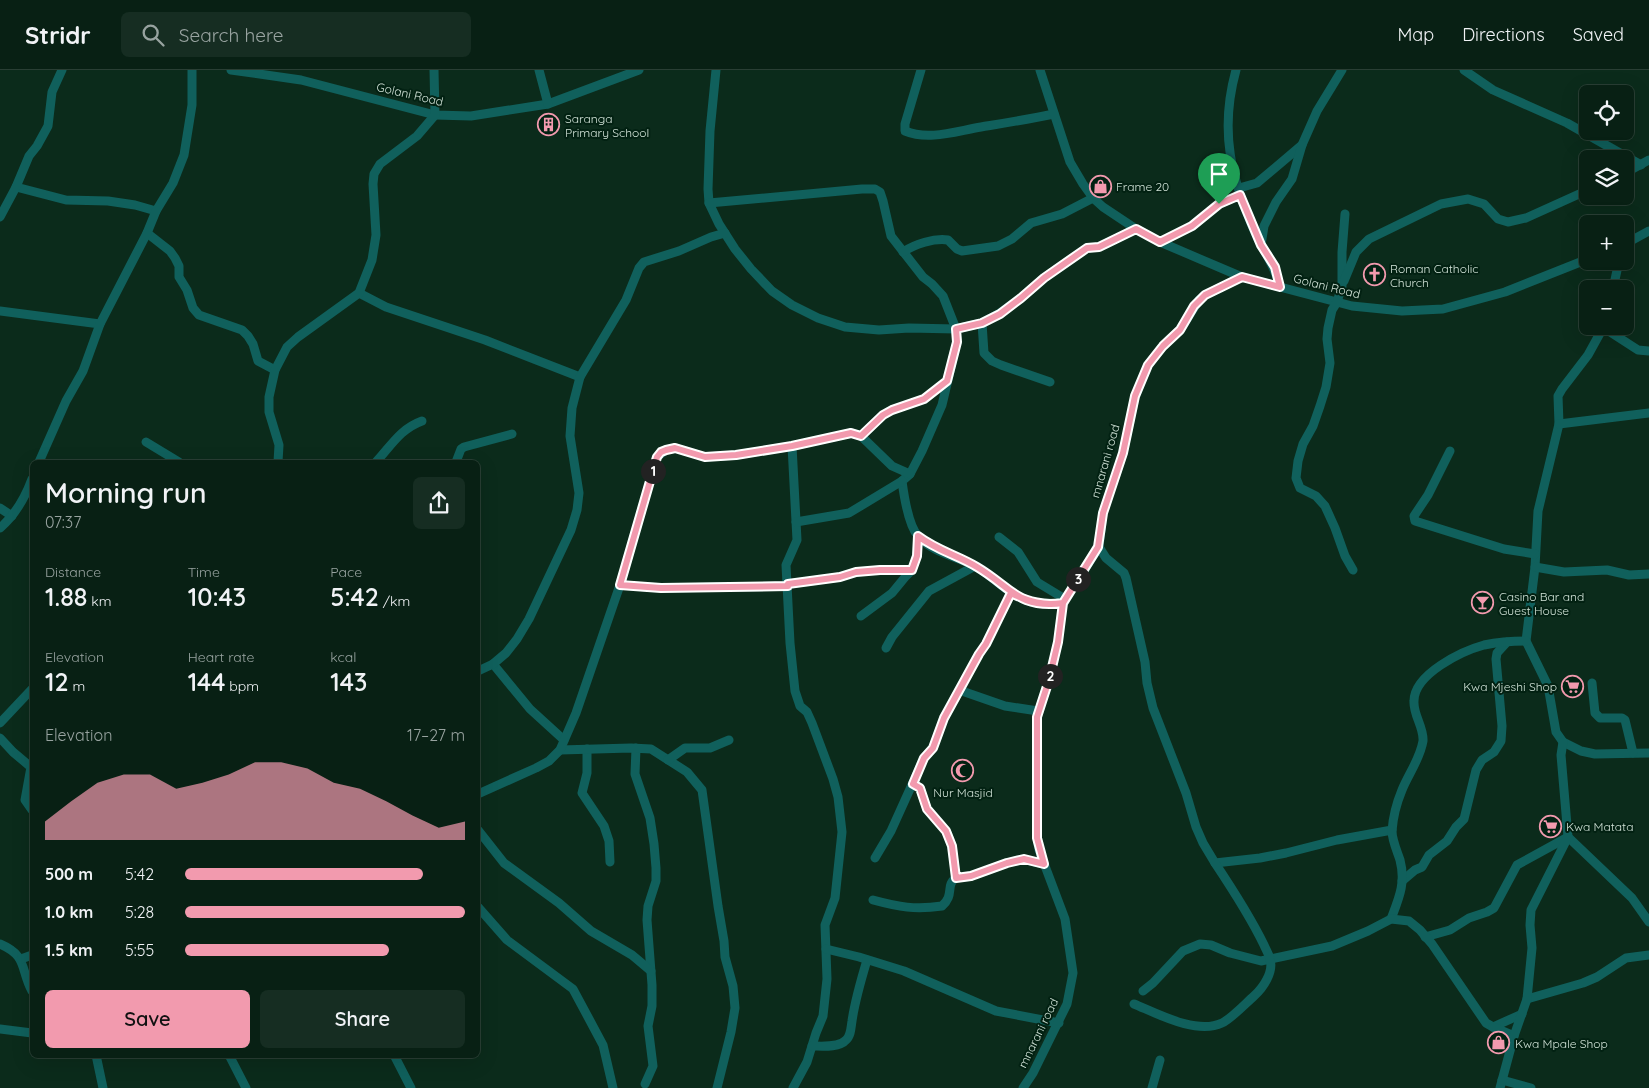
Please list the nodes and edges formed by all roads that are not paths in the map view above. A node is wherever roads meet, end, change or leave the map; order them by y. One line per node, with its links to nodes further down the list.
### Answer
1 (62, 70): 19 (street)
2 (192, 70): 24 (street)
3 (230, 70): 16 (street, Golani Road)
4 (434, 70): 16 (street)
5 (539, 70): 14 (street)
6 (639, 70): 13 (street, Golani Road)
7 (716, 70): 23 (street)
8 (921, 70): 15 (street)
9 (1040, 70): 15 (street, Golani Road)
10 (1236, 70): 20 (street)
11 (1342, 70): 17 (street)
12 (1464, 70): 18 (street)
13 (614, 74): 14 (street, Golani Road)
14 (548, 104): 16 (street, Golani Road)
15 (1054, 114): 22 (street, Golani Road)
16 (435, 115): 39 (street)
17 (1302, 145): 20 (street); 33 (street)
18 (1645, 163)
19 (16, 187): 24 (street); 26 (street)
20 (1239, 192): 32 (street); 33 (street)
21 (1579, 194): 37 (street)
22 (1093, 198): 27 (street, Golani Road); 34 (street)
23 (710, 203): 30 (street); 34 (street)
24 (156, 211): 29 (street)
25 (1345, 214): 37 (street)
26 (0, 217)
27 (1136, 229): 32 (street, Golani Road); 42 (street)
28 (1649, 231): 31 (street)
29 (148, 233): 43 (street); 48 (street)
30 (725, 233): 44 (street); 49 (street)
31 (1634, 239)
32 (1160, 242): 36 (street, Golani Road)
33 (1261, 245): 38 (street)
34 (903, 252): 44 (street)
35 (1579, 263): 40 (street, Golani Road)
36 (1242, 277): 38 (street, Golani Road); 74 (street, mnarani road)
37 (1342, 286): 40 (street)
38 (1280, 287): 40 (street, Golani Road)
39 (359, 293): 48 (street); 49 (street)
40 (1337, 302): 79 (street)
41 (0, 312): 43 (street)
42 (982, 323): 44 (street); 51 (street)
43 (100, 324): 60 (street)
44 (956, 329): 50 (street)
45 (1599, 335): 54 (street)
46 (1616, 335): 47 (street)
47 (1649, 351)
48 (275, 370): 62 (street)
49 (580, 377): 89 (street)
50 (947, 381): 56 (street); 65 (street)
51 (1050, 382)
52 (1649, 413): 54 (street)
53 (422, 421): 63 (street)
54 (1559, 424): 75 (street)
55 (512, 434): 64 (street)
56 (861, 436): 58 (street); 65 (street)
57 (146, 442): 61 (street)
58 (792, 446): 70 (street); 81 (street)
59 (1450, 450): 75 (street)
60 (40, 460)
61 (176, 460)
62 (278, 460)
63 (378, 460)
64 (457, 460)
65 (910, 474): 66 (street)
66 (902, 482): 70 (street); 72 (street)
67 (30, 483): 69 (street)
68 (0, 508): 69 (street)
69 (12, 516): 71 (street)
70 (796, 522): 82 (street)
71 (0, 528)
72 (918, 536): 76 (street); 78 (street)
73 (999, 537): 84 (street)
74 (1098, 547): 84 (street, mnarani road); 116 (street)
75 (1535, 554): 77 (street)
76 (974, 566): 83 (street); 88 (street)
77 (1535, 568): 80 (street); 86 (street)
78 (912, 570): 82 (street); 85 (street)
79 (1352, 570)
80 (1649, 574)
81 (620, 585): 82 (street); 97 (street)
82 (788, 585): 126 (street)
83 (1011, 593): 84 (street); 92 (street)
84 (1064, 601): 94 (street, mnarani road)
85 (862, 616)
86 (1526, 641): 87 (street); 99 (street)
87 (1507, 642): 111 (street); 119 (street)
88 (886, 648)
89 (493, 664): 90 (street); 97 (street)
90 (480, 670)
91 (1592, 683): 103 (street)
92 (959, 690): 94 (street); 108 (street)
93 (30, 691): 95 (street)
94 (1038, 711): 117 (street, mnarani road)
95 (0, 723)
96 (0, 738): 106 (street)
97 (564, 740): 102 (street)
98 (729, 740): 105 (street)
99 (1563, 742): 103 (street); 113 (street)
100 (636, 748): 101 (street); 105 (street); 132 (street)
101 (586, 749): 102 (street); 115 (street)
102 (560, 750): 109 (street)
103 (1633, 753): 104 (street)
104 (1649, 753)
105 (668, 760): 154 (street)
106 (30, 766)
107 (30, 777): 110 (street)
108 (913, 784): 114 (street); 118 (street)
109 (480, 793)
110 (30, 807)
111 (1392, 830): 116 (street); 119 (street)
112 (480, 833): 132 (street)
113 (1568, 837): 123 (street); 124 (street); 135 (street)
114 (875, 858)
115 (610, 862)
116 (1215, 863): 130 (street)
117 (1044, 864): 118 (street); 138 (street, mnarani road)
118 (956, 878): 120 (street)
119 (1402, 881): 122 (street)
120 (873, 900)
121 (480, 908): 153 (street)
122 (1391, 919): 124 (street); 130 (street)
123 (1649, 922)
124 (1426, 937): 139 (street)
125 (0, 944): 129 (street)
126 (826, 949): 131 (street); 143 (street)
127 (1649, 955): 135 (street)
128 (30, 956): 129 (street)
129 (21, 959): 133 (street)
130 (1270, 959): 134 (street); 136 (street)
131 (867, 960): 138 (street); 143 (street)
132 (651, 971): 148 (street)
133 (30, 986)
134 (1143, 991)
135 (1527, 1000): 137 (street)
136 (1134, 1004)
137 (1522, 1014): 139 (street); 142 (street)
138 (1059, 1022): 156 (street, mnarani road)
139 (1493, 1028): 142 (street)
140 (0, 1029): 141 (street)
141 (30, 1033)
142 (1514, 1036): 149 (street)
143 (812, 1046): 155 (street)
144 (97, 1058): 150 (street)
145 (231, 1058): 151 (street)
146 (396, 1058): 152 (street)
147 (1160, 1060): 157 (street)
148 (645, 1084)
149 (1501, 1084): 158 (street)
150 (102, 1088)
151 (246, 1088)
152 (411, 1088)
153 (613, 1088)
154 (718, 1088)
155 (793, 1088)
156 (1023, 1088)
157 (1152, 1088)
158 (1531, 1088)

